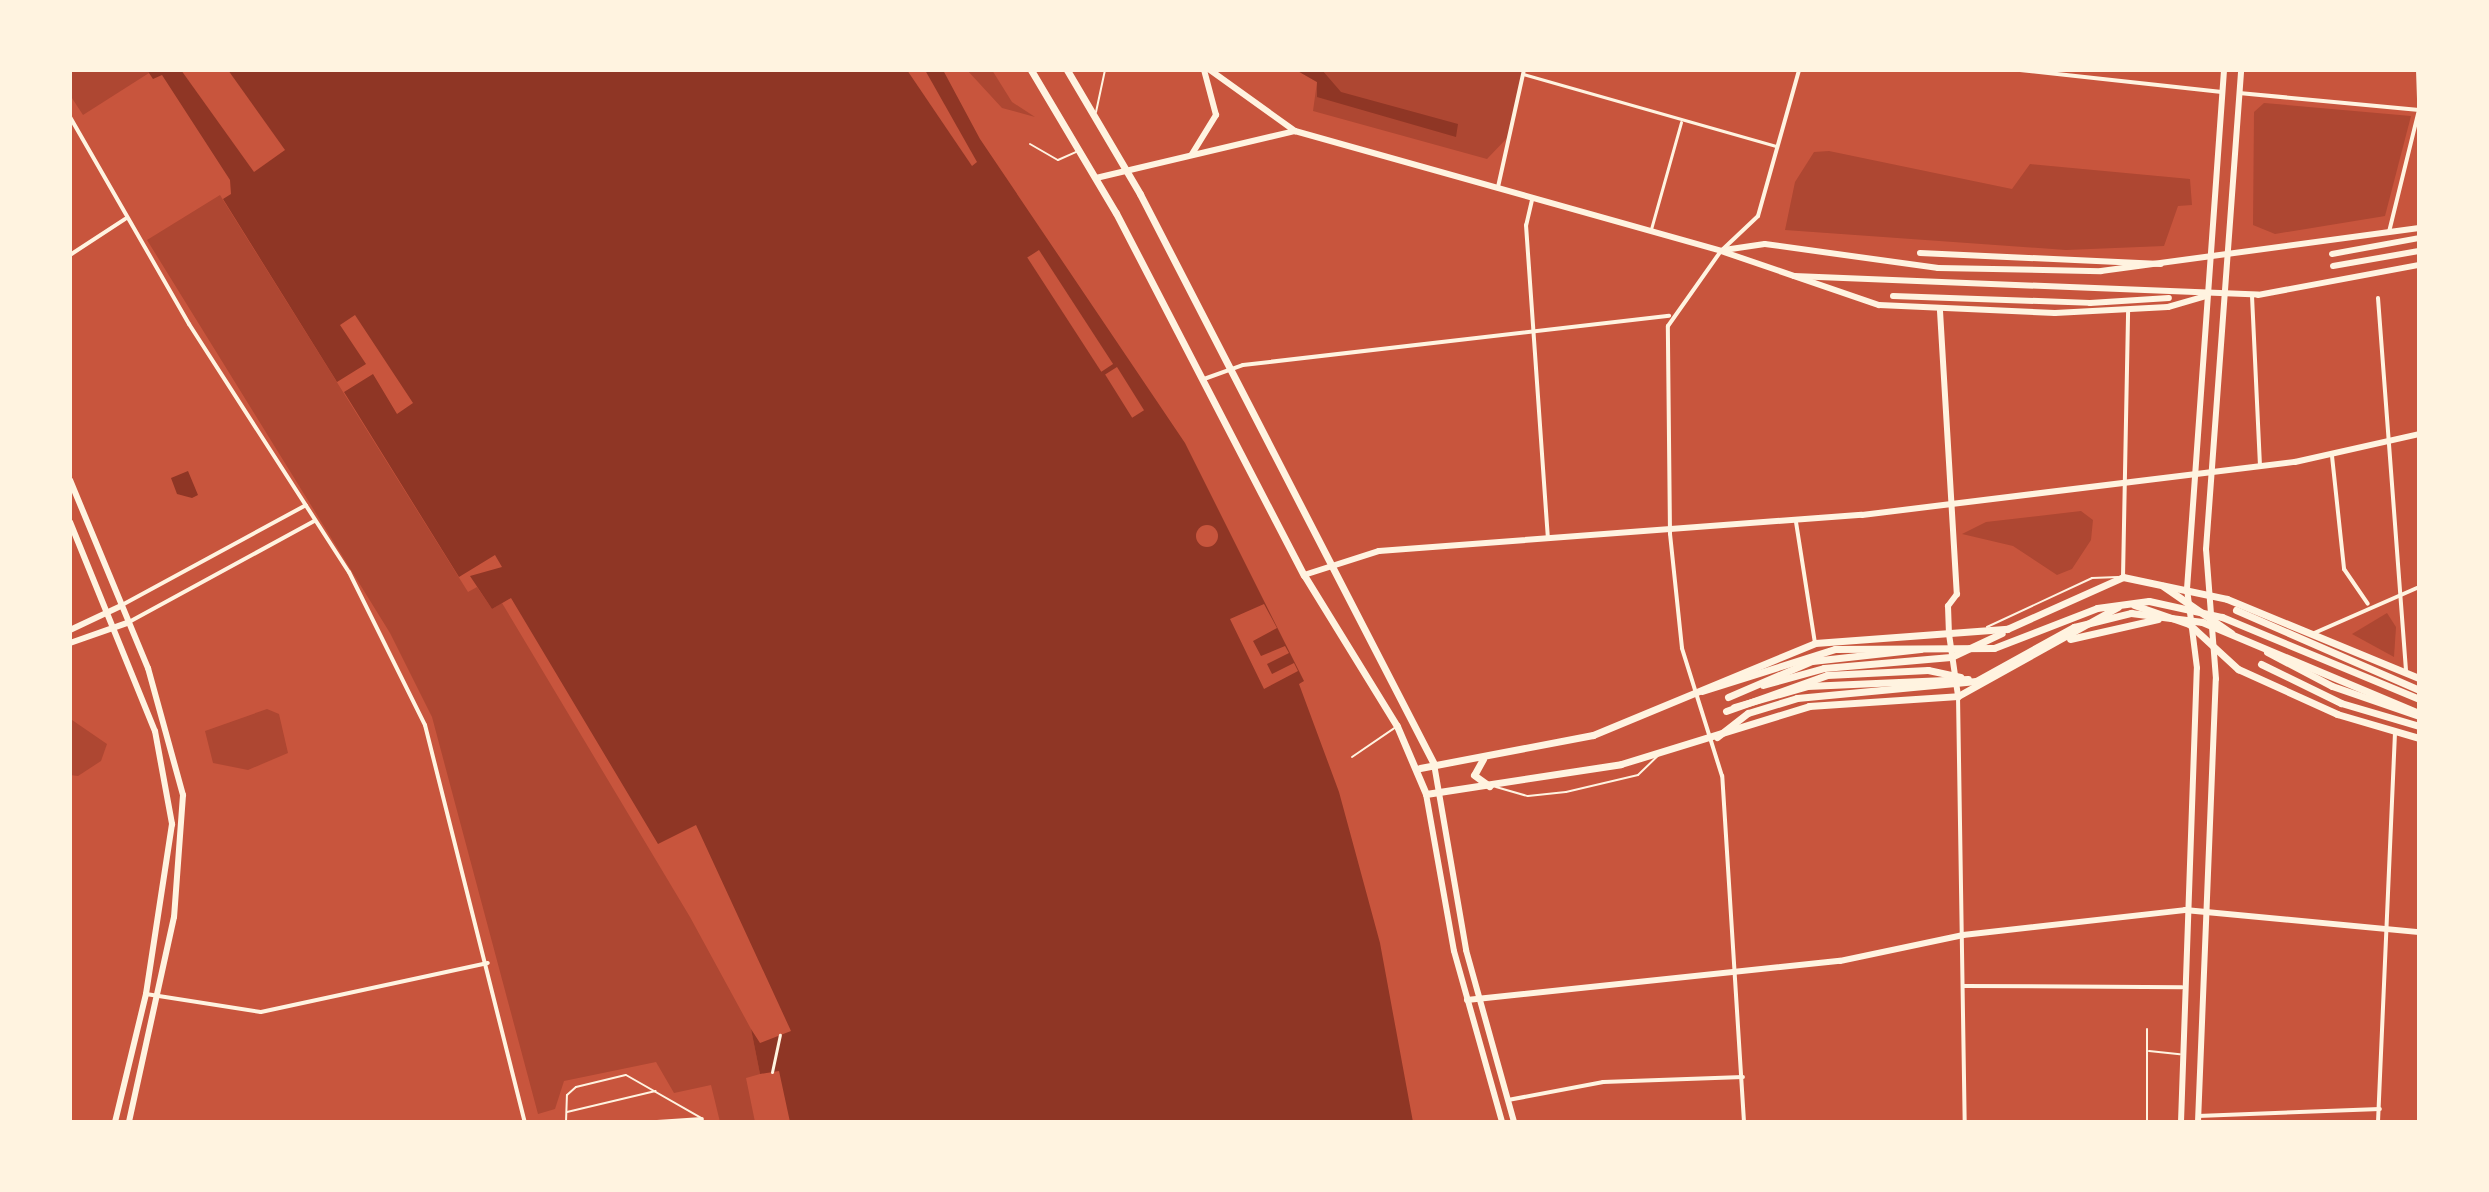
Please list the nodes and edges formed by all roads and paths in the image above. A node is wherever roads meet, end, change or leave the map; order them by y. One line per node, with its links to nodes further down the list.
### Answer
1 (1031, 70): 22 (main road)
2 (1067, 70): 17 (main road)
3 (1105, 70): 17 (lane)
4 (1204, 70): 23 (main road)
5 (1210, 70): 19 (main road)
6 (1799, 70): 21 (street)
7 (2020, 70): 12 (street)
8 (2224, 70): 12 (main road)
9 (2241, 70): 13 (main road)
10 (2418, 70): 14 (street)
11 (1524, 72): 18 (street); 26 (street)
12 (2222, 92): 39 (main road)
13 (2239, 93): 15 (street); 38 (main road)
14 (2419, 103)
15 (2419, 110): 31 (street)
16 (70, 117): 28 (street)
17 (1097, 121): 24 (main road)
18 (1681, 122): 21 (street); 30 (street)
19 (1295, 131): 23 (main road); 26 (main road)
20 (1030, 144): 22 (lane)
21 (1776, 146): 33 (street)
22 (1080, 149): 25 (main road)
23 (1192, 154): 24 (main road)
24 (1127, 169): 25 (main road); 53 (main road)
25 (1096, 178): 54 (main road)
26 (1497, 190): 27 (main road)
27 (1532, 200): 30 (main road); 52 (street)
28 (126, 219): 37 (street); 63 (street)
29 (2419, 228): 31 (main road)
30 (1650, 232): 33 (main road)
31 (2389, 233): 38 (main road)
32 (2419, 238): 36 (main road)
33 (1721, 251): 41 (main road); 43 (main road); 51 (street)
34 (2419, 251): 42 (main road)
35 (1920, 253): 41 (main road)
36 (2332, 254)
37 (70, 255)
38 (2227, 259): 39 (main road); 47 (main road)
39 (2208, 262): 41 (main road); 46 (main road)
40 (2419, 265): 44 (main road)
41 (2180, 266)
42 (2333, 266)
43 (1779, 274): 46 (main road); 49 (main road)
44 (2252, 295): 47 (main road); 58 (street)
45 (1893, 296): 46 (main road)
46 (2206, 296): 47 (main road); 50 (main road); 60 (main road)
47 (2225, 296): 59 (main road)
48 (2378, 298): 56 (street)
49 (1940, 311): 50 (main road); 64 (main road)
50 (2128, 311): 62 (street)
51 (1669, 316): 52 (street); 68 (street)
52 (1534, 331): 53 (street); 69 (street)
53 (1229, 369): 54 (street); 70 (main road)
54 (1204, 379): 71 (main road)
55 (2419, 434): 56 (main road)
56 (2391, 442): 57 (main road); 74 (street)
57 (2332, 456): 58 (main road); 77 (street)
58 (2260, 465): 59 (main road)
59 (2212, 469): 60 (main road); 76 (main road)
60 (2193, 471): 62 (main road); 75 (main road)
61 (70, 480): 78 (main road)
62 (2126, 480): 64 (main road); 72 (street)
63 (306, 505): 65 (street); 78 (street)
64 (1949, 505): 67 (main road); 88 (main road)
65 (314, 521): 82 (street); 125 (street)
66 (70, 522): 80 (main road)
67 (1796, 522): 68 (main road); 91 (street)
68 (1670, 534): 69 (main road); 103 (street)
69 (1548, 541): 70 (main road)
70 (1329, 564): 71 (main road); 115 (main road)
71 (1304, 575): 107 (main road)
72 (2123, 577): 75 (main road); 85 (main road); 87 (lane)
73 (2419, 587): 74 (street)
74 (2401, 592): 77 (street); 98 (street)
75 (2187, 593): 76 (main road); 81 (main road); 83 (main road)
76 (2205, 594): 81 (main road); 89 (main road)
77 (2368, 604): 89 (street)
78 (121, 606): 80 (main road); 82 (main road)
79 (2236, 610): 102 (main road)
80 (107, 613): 84 (main road); 86 (main road)
81 (2207, 613): 93 (main road); 106 (main road)
82 (127, 623): 84 (main road); 130 (main road)
83 (2189, 624): 92 (main road); 92 (main road); 93 (main road); 120 (main road)
84 (115, 629): 90 (main road); 129 (main road)
85 (2007, 629): 87 (main road); 95 (main road)
86 (70, 630)
87 (1970, 633): 88 (main road)
88 (1949, 634): 91 (main road); 95 (main road)
89 (2309, 635): 98 (main road)
90 (70, 643)
91 (1815, 643): 103 (main road)
92 (2056, 644): 100 (main road)
93 (2213, 652): 109 (main road); 121 (main road)
94 (1811, 657): 95 (main road); 103 (main road); 105 (main road)
95 (1951, 657): 99 (main road)
96 (2261, 664): 108 (main road)
97 (1990, 673): 99 (main road); 106 (main road); 110 (main road)
98 (2405, 675): 101 (main road)
99 (1955, 676): 100 (main road); 104 (main road)
100 (1999, 678): 104 (main road)
101 (2419, 678)
102 (2419, 690)
103 (1698, 692): 110 (street); 113 (main road)
104 (1958, 696): 110 (main road); 124 (street)
105 (2419, 699)
106 (2419, 714)
107 (1397, 726): 114 (lane); 116 (main road)
108 (2419, 726)
109 (2395, 734): 111 (main road); 122 (street)
110 (1715, 738): 112 (main road); 126 (street)
111 (2419, 738)
112 (1660, 754): 117 (main road); 117 (lane)
113 (1490, 756): 115 (main road); 117 (main road)
114 (1352, 757)
115 (1434, 764): 116 (main road); 118 (main road)
116 (1420, 768): 119 (main road)
117 (1495, 786): 118 (main road)
118 (1440, 792): 119 (main road); 131 (main road)
119 (1426, 794): 132 (main road)
120 (2185, 910): 121 (main road); 124 (main road); 128 (main road)
121 (2205, 911): 122 (main road); 143 (main road)
122 (2382, 929): 123 (main road); 141 (street)
123 (2419, 932)
124 (1963, 935): 126 (main road); 127 (street)
125 (488, 963): 130 (street); 147 (street)
126 (1737, 967): 131 (main road); 138 (street)
127 (1963, 986): 128 (street); 153 (street)
128 (2182, 987): 136 (main road)
129 (146, 994): 130 (street); 145 (main road)
130 (159, 997): 146 (main road)
131 (1478, 997): 132 (main road); 140 (main road)
132 (1467, 1000): 150 (main road)
133 (2147, 1029): 135 (lane)
134 (780, 1035): 137 (street)
135 (2147, 1051): 136 (lane); 154 (lane)
136 (2180, 1054): 155 (main road)
137 (772, 1072)
138 (1743, 1077): 140 (street); 152 (street)
139 (656, 1091): 142 (lane); 142 (lane); 144 (lane)
140 (1508, 1100): 151 (main road)
141 (2380, 1109): 143 (street); 156 (street)
142 (565, 1117): 148 (lane)
143 (2198, 1119)
144 (702, 1121): 149 (street)
145 (115, 1122)
146 (129, 1122)
147 (525, 1122)
148 (566, 1122)
149 (657, 1122)
150 (1502, 1122)
151 (1514, 1122)
152 (1744, 1122)
153 (1965, 1122)
154 (2147, 1122)
155 (2181, 1122)
156 (2378, 1122)

